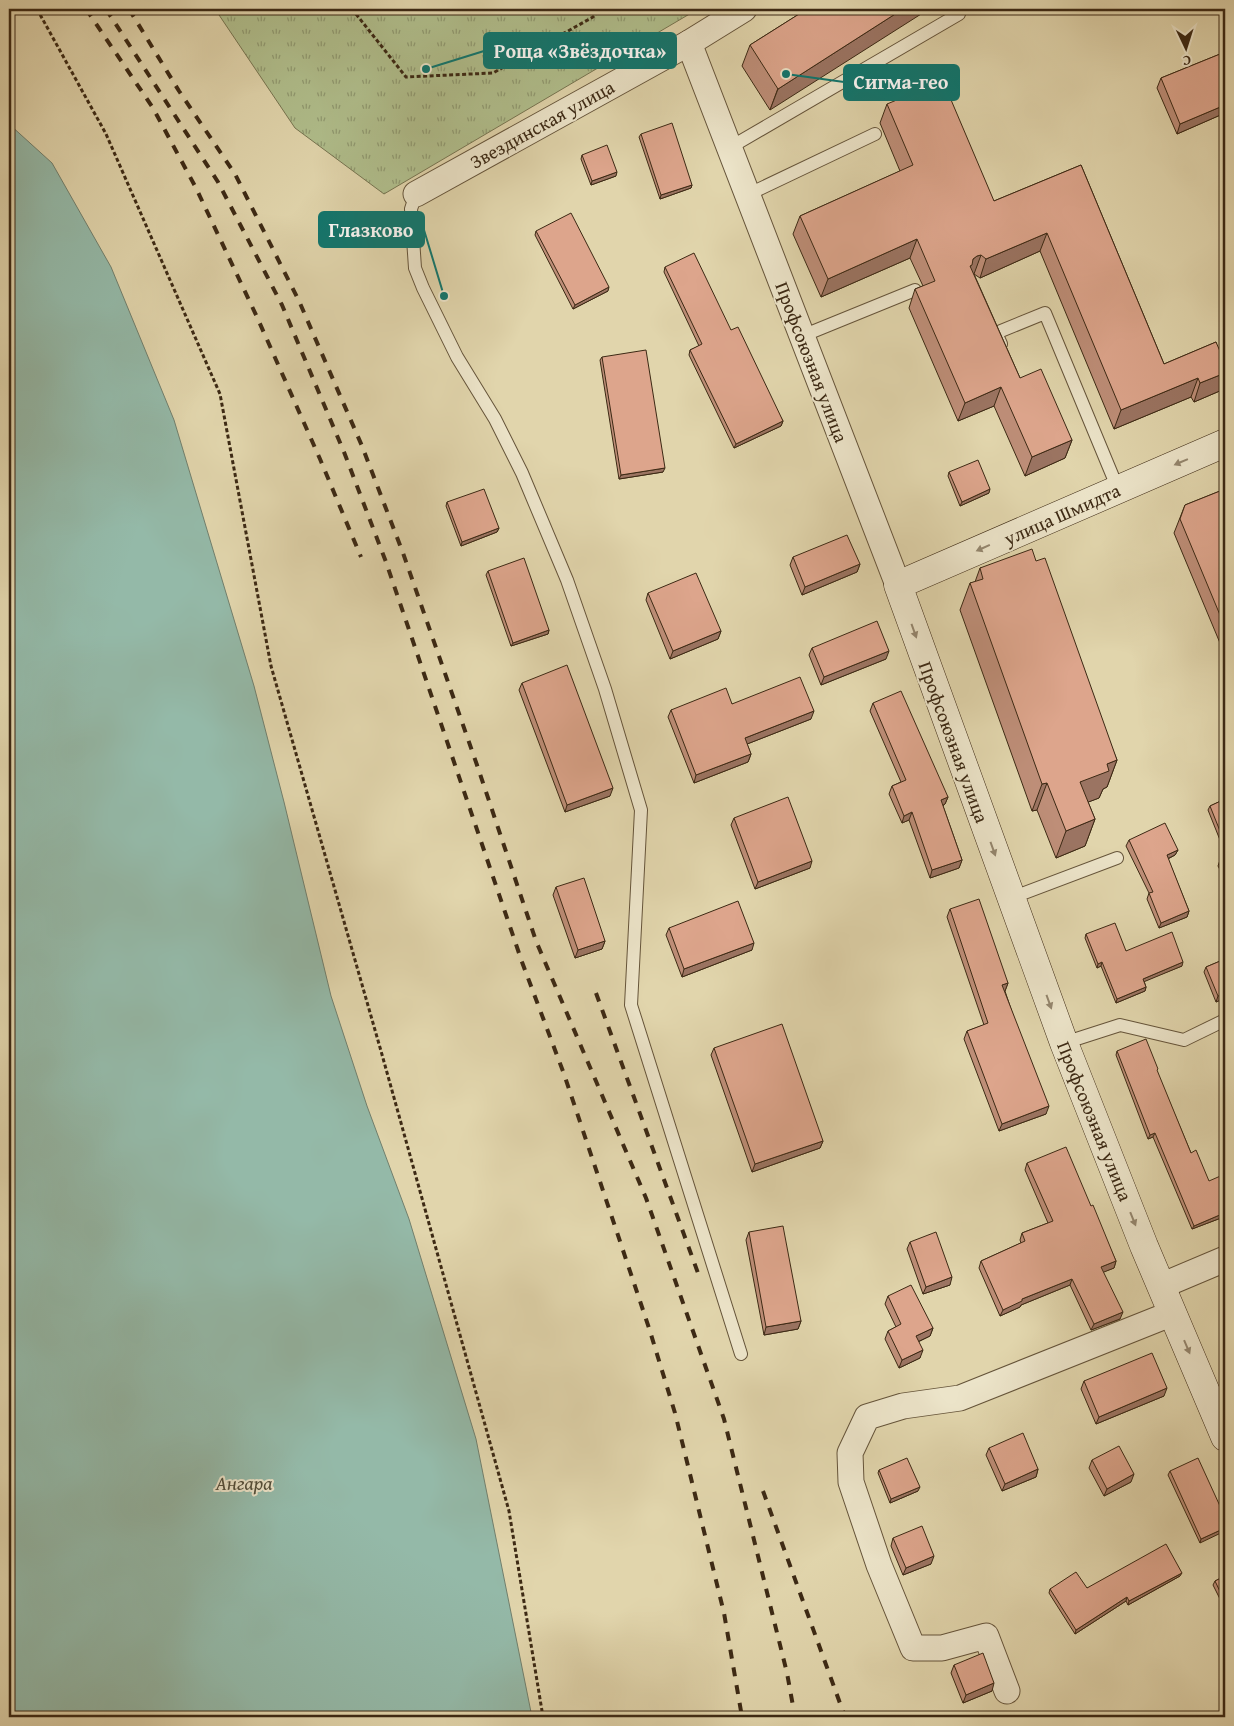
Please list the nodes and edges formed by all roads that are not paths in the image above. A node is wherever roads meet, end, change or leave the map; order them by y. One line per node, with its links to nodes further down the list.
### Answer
1 (744, 9): 3 (street, Звездинская улица)
2 (955, 9): 5 (lane)
3 (689, 43): 5 (street, Профсоюзная улица); 6 (street, Звездинская улица)
4 (875, 134): 7 (lane)
5 (729, 148): 7 (street, Профсоюзная улица)
6 (416, 194): 21 (lane)
7 (748, 195): 9 (street, Профсоюзная улица)
8 (915, 290): 9 (lane)
9 (802, 336): 13 (street, Профсоюзная улица)
10 (1006, 357): 12 (lane)
11 (1225, 443): 12 (street, улица Шмидта, one-way to 12)
12 (1118, 489): 13 (street, улица Шмидта, one-way to 13)
13 (898, 585): 15 (street, Профсоюзная улица, one-way to 15)
14 (1117, 858): 15 (lane)
15 (1011, 898): 17 (street, Профсоюзная улица, one-way to 17)
16 (1225, 1020): 17 (lane)
17 (1064, 1043): 19 (street, Профсоюзная улица, one-way to 19)
18 (1225, 1260): 19 (street)
19 (1161, 1286): 20 (street, Профсоюзная улица)
20 (1173, 1314): 22 (street, Профсоюзная улица, one-way to 22); 23 (street)
21 (741, 1354)
22 (1225, 1438)
23 (1007, 1691)

